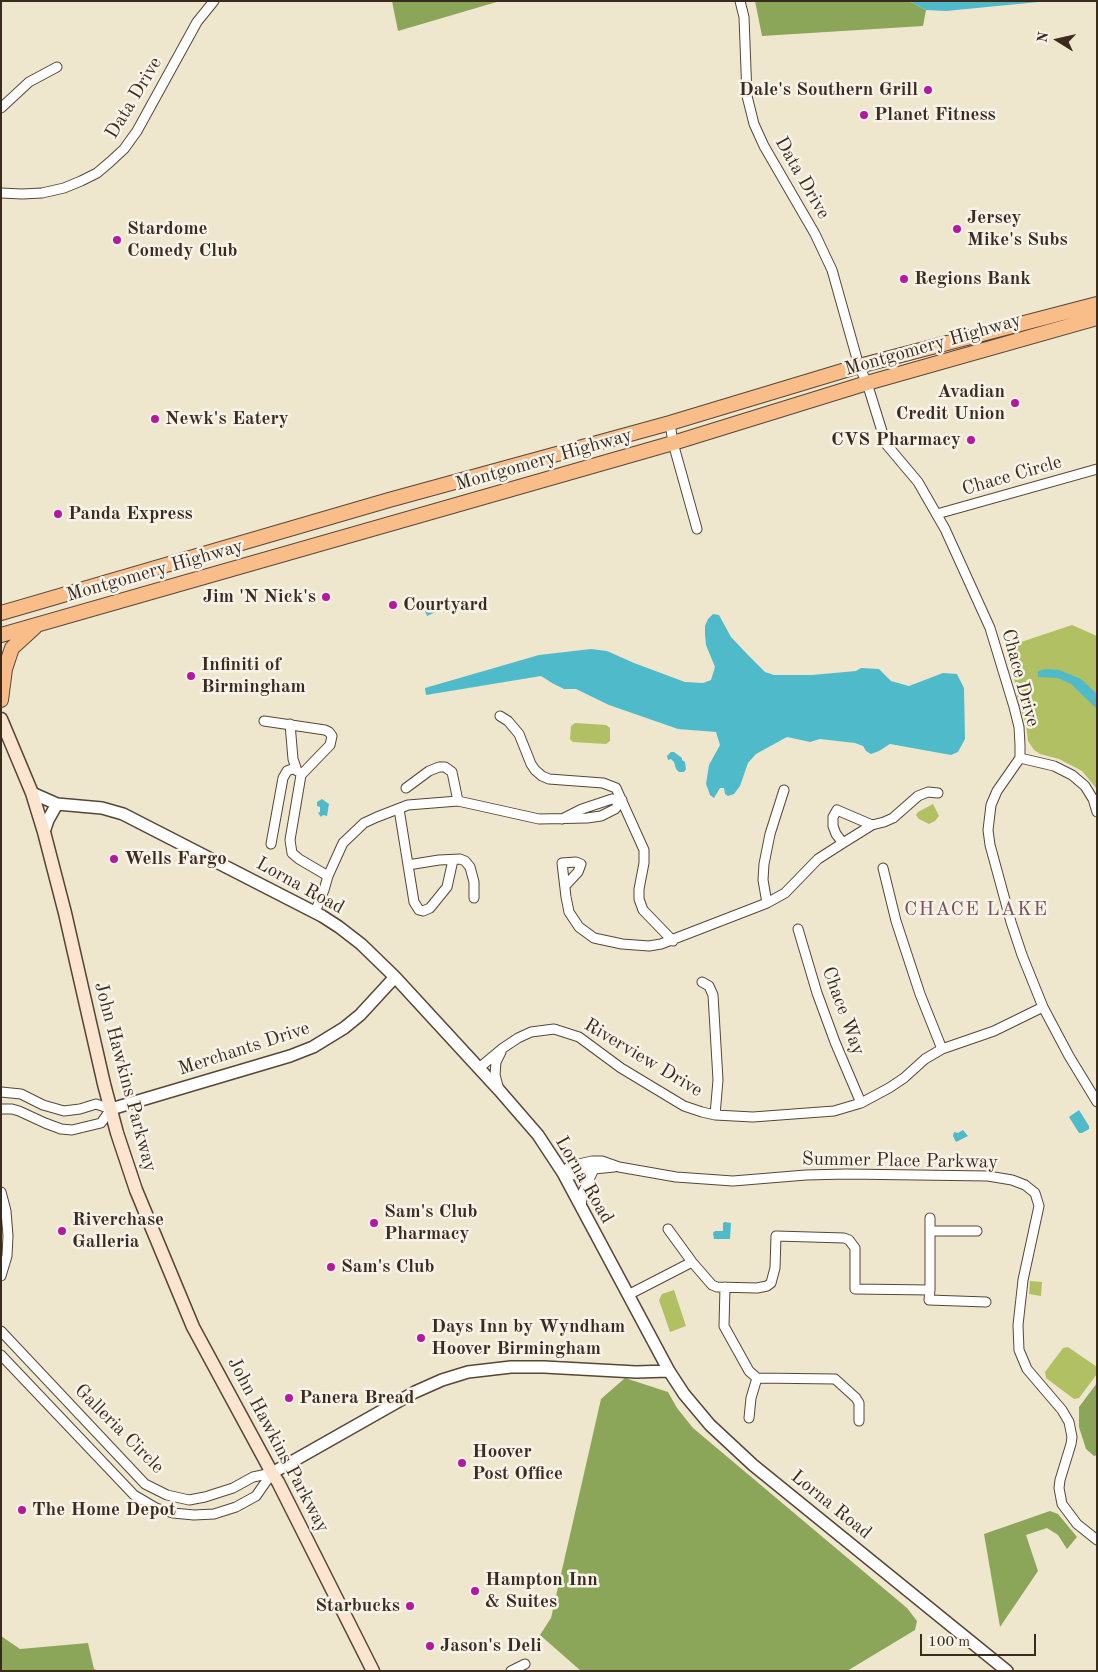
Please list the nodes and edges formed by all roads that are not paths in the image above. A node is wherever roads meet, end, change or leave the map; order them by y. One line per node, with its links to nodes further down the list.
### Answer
1 (214, 1): 5 (street, Data Drive)
2 (740, 1): 8 (street, Data Drive)
3 (57, 67): 4 (street)
4 (1, 108)
5 (1, 193)
6 (1097, 304): 8 (main road, Montgomery Highway)
7 (1097, 318): 9 (main road, Montgomery Highway)
8 (859, 366): 9 (street, Data Drive); 10 (main road, Montgomery Highway)
9 (867, 383): 11 (main road, Montgomery Highway); 13 (street, Chace Drive)
10 (670, 423): 11 (street); 15 (main road, Montgomery Highway)
11 (673, 443): 14 (street); 16 (main road, Montgomery Highway)
12 (1097, 469): 13 (street, Chace Circle)
13 (937, 514): 23 (street, Chace Drive)
14 (697, 530)
15 (1, 613)
16 (40, 623): 17 (main road, Montgomery Highway); 18 (main road)
17 (1, 635)
18 (1, 700)
19 (500, 716): 29 (street)
20 (1, 719): 27 (main road, John Hawkins Parkway)
21 (264, 721): 22 (street)
22 (290, 724): 24 (street); 24 (street)
23 (1020, 758): 33 (street); 52 (street)
24 (298, 772): 34 (street); 36 (street)
25 (406, 788): 30 (street)
26 (784, 790): 46 (street)
27 (32, 793): 31 (street, Lorna Road); 37 (main road, John Hawkins Parkway)
28 (938, 793): 35 (street)
29 (622, 800): 30 (street); 49 (street)
30 (458, 801): 32 (street)
31 (57, 804): 37 (street); 47 (street, Lorna Road)
32 (399, 808): 41 (street); 43 (street)
33 (1097, 812)
34 (275, 824): 36 (street); 39 (street)
35 (872, 825): 38 (street); 38 (street)
36 (291, 827): 43 (street)
37 (44, 832): 61 (main road, John Hawkins Parkway)
38 (843, 843): 46 (street)
39 (271, 844)
40 (452, 860): 41 (street); 41 (street); 45 (street)
41 (408, 865)
42 (883, 868): 54 (street)
43 (328, 876): 47 (street)
44 (565, 886): 49 (street)
45 (474, 898)
46 (767, 903): 49 (street)
47 (315, 912): 50 (street, Lorna Road)
48 (798, 929): 59 (street, Chace Way)
49 (673, 941)
50 (396, 977): 55 (street, Lorna Road); 61 (street, Merchants Drive)
51 (702, 982): 62 (street)
52 (1043, 1006): 54 (street, Riverview Drive); 58 (street)
53 (503, 1048): 55 (street, Riverview Drive); 56 (street); 62 (street, Riverview Drive)
54 (942, 1049): 59 (street, Riverview Drive)
55 (479, 1068): 56 (street, Lorna Road)
56 (499, 1090): 65 (street, Lorna Road)
57 (1, 1092): 61 (street)
58 (1097, 1102)
59 (860, 1103): 62 (street, Riverview Drive)
60 (1, 1109): 61 (street)
61 (111, 1109): 84 (main road, John Hawkins Parkway)
62 (715, 1115)
63 (619, 1167): 64 (street, Summer Place Parkway); 65 (street, Summer Place Parkway); 85 (street, Summer Place Parkway)
64 (594, 1169): 65 (street, Summer Place Parkway); 67 (street)
65 (563, 1173): 67 (street, Lorna Road)
66 (1, 1192): 73 (street)
67 (581, 1206): 76 (street, Lorna Road)
68 (930, 1218): 70 (street)
69 (668, 1229): 72 (street)
70 (930, 1231): 71 (street); 75 (street)
71 (977, 1231)
72 (692, 1262): 74 (street); 76 (street)
73 (1, 1276)
74 (724, 1287): 75 (street); 81 (street)
75 (930, 1290): 77 (street)
76 (628, 1296): 80 (street, Lorna Road)
77 (986, 1302)
78 (1, 1331): 84 (street, Galleria Circle)
79 (1, 1355): 84 (street, Galleria Circle)
80 (669, 1371): 84 (street); 89 (street, Lorna Road)
81 (757, 1378): 82 (street); 83 (street)
82 (749, 1418)
83 (859, 1421)
84 (272, 1473): 87 (main road, John Hawkins Parkway)
85 (1097, 1540)
86 (525, 1664): 88 (street)
87 (373, 1671)
88 (511, 1671)
89 (1008, 1671)

